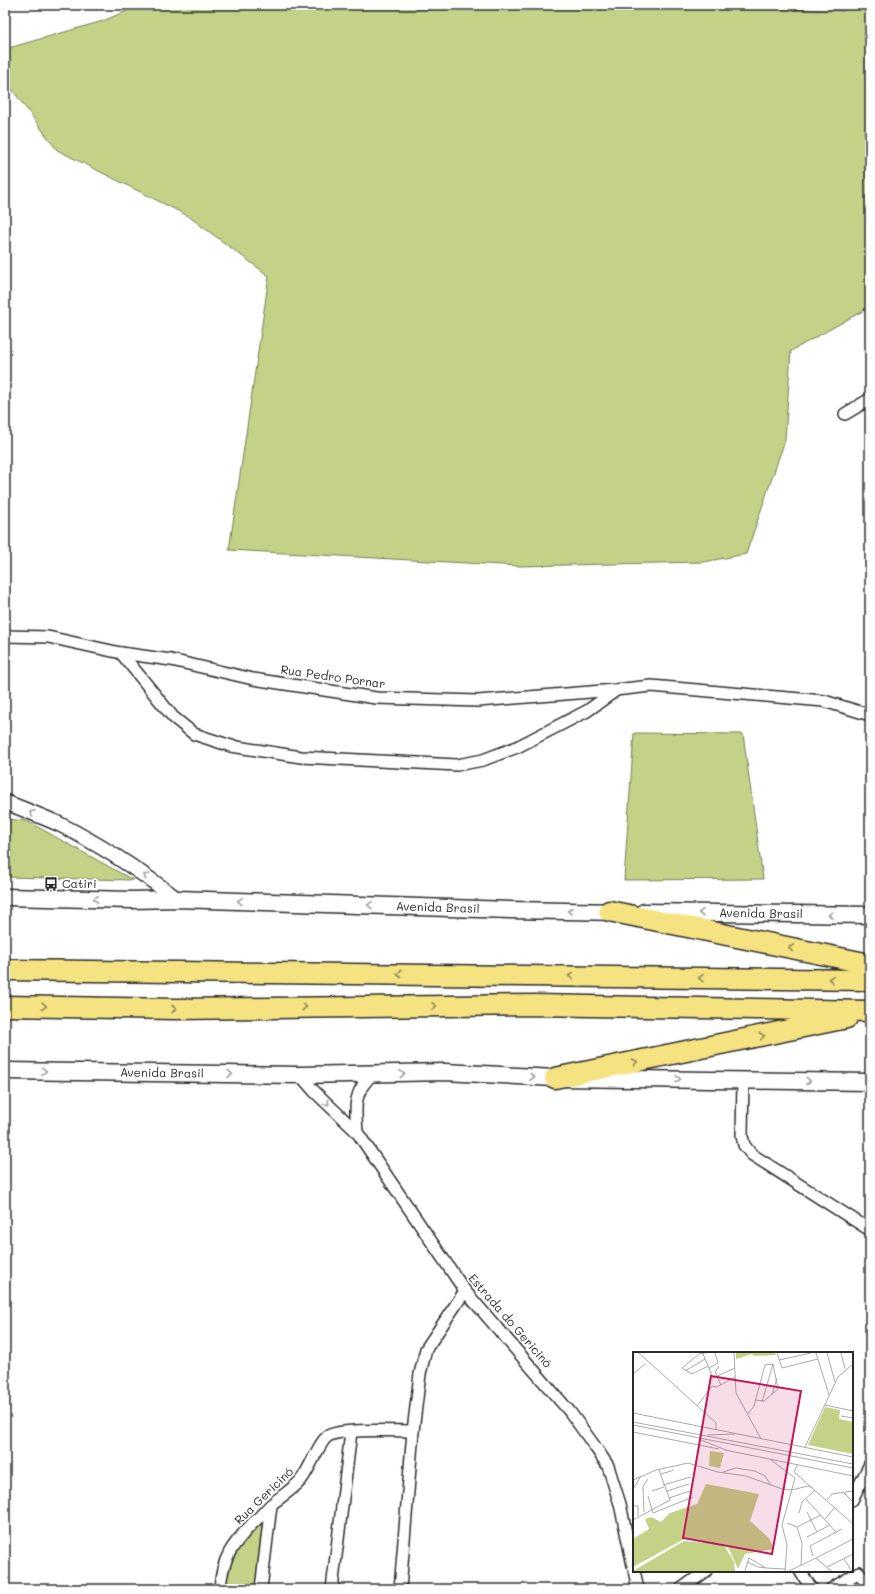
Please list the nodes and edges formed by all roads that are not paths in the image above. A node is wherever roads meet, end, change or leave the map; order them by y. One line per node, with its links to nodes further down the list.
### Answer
1 (870, 398): 2 (street)
2 (845, 414)
3 (5, 636): 4 (street, Rua Pedro Pornar)
4 (121, 653): 5 (street, Rua Pedro Pornar); 5 (street)
5 (615, 690): 6 (street, Rua Pedro Pornar)
6 (870, 715)
7 (5, 802): 9 (street, one-way to 7)
8 (5, 897): 9 (main road, Avenida Brasil, one-way to 8)
9 (177, 899): 10 (main road, Avenida Brasil, one-way to 9)
10 (609, 911): 11 (main road, Avenida Brasil, one-way to 10); 12 (highway, one-way to 10)
11 (870, 914)
12 (870, 964)
13 (5, 970): 14 (highway, one-way to 13)
14 (870, 980)
15 (5, 1006): 16 (highway, one-way to 16)
16 (870, 1012): 20 (highway, one-way to 16)
17 (5, 1071): 19 (main road, Avenida Brasil, one-way to 19)
18 (373, 1074): 19 (main road, Avenida Brasil); 20 (main road, Avenida Brasil, one-way to 20); 23 (street)
19 (300, 1075): 23 (street, Estrada do Gericinó, one-way to 23)
20 (556, 1078): 21 (main road, Avenida Brasil, one-way to 21)
21 (743, 1080): 22 (main road, Avenida Brasil, one-way to 22); 24 (street)
22 (870, 1082)
23 (357, 1132): 25 (street, Estrada do Gericinó)
24 (870, 1230)
25 (465, 1291): 26 (street); 31 (street, Estrada do Gericinó)
26 (413, 1431): 27 (street, Rua Gericinó); 38 (street)
27 (351, 1432): 30 (street, Rua Gericinó); 37 (street)
28 (870, 1464): 29 (street)
29 (853, 1498)
30 (271, 1505): 35 (street, Rua Gericinó); 36 (street)
31 (633, 1565)
32 (634, 1572): 39 (street, Estrada do Gericinó)
33 (705, 1572): 40 (street)
34 (801, 1572): 41 (street)
35 (220, 1589)
36 (261, 1589)
37 (332, 1589)
38 (400, 1589)
39 (638, 1589)
40 (681, 1589)
41 (812, 1589)
42 (831, 1589): 43 (street)
43 (869, 1589)

